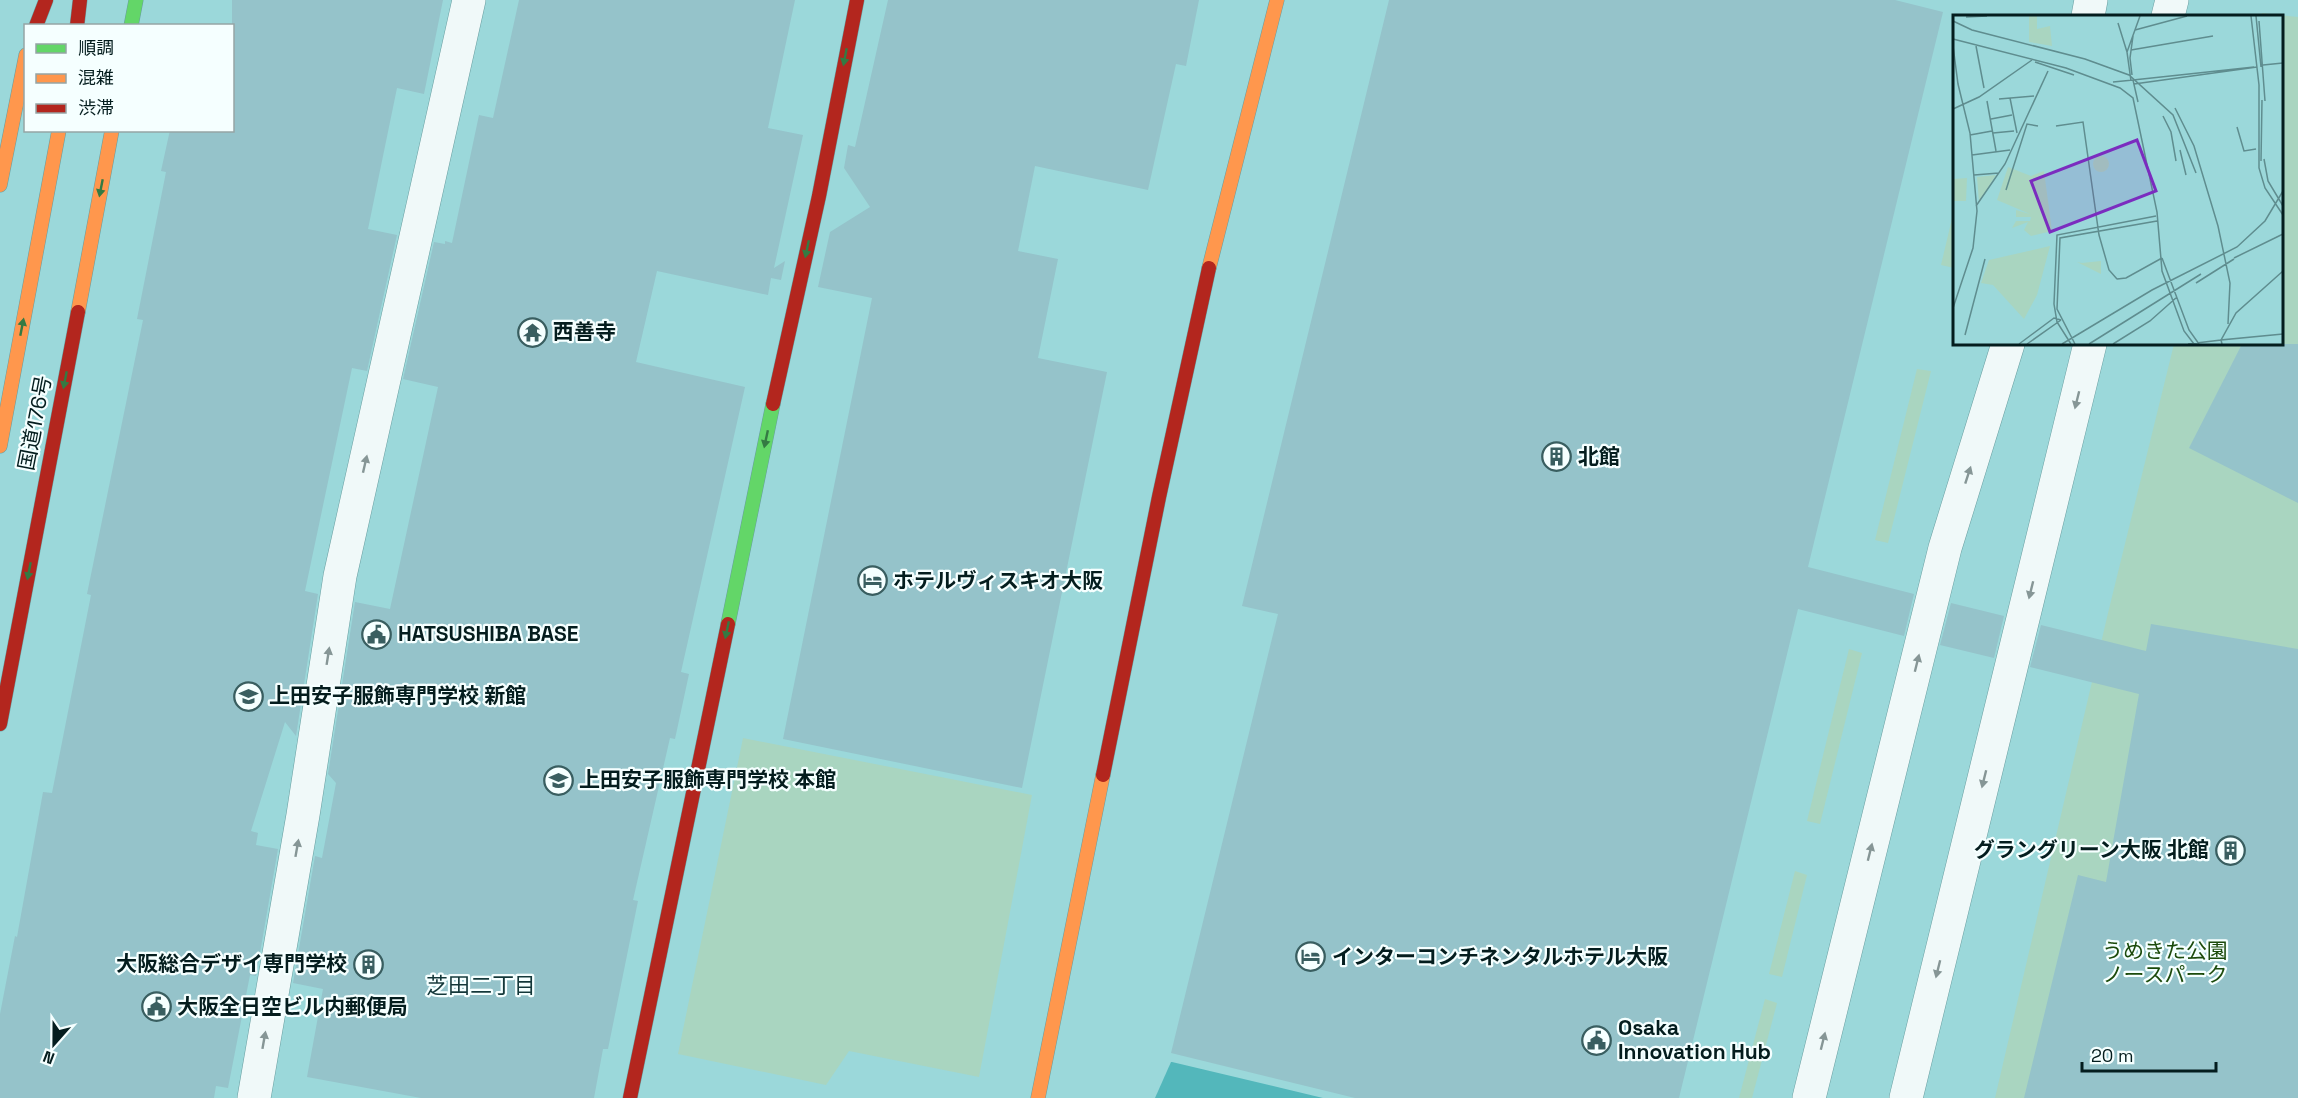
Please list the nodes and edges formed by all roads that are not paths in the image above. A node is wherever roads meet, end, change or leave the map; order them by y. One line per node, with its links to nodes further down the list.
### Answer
1 (46, 0): 11 (main road)
2 (80, 0): 12 (main road)
3 (136, 0): 13 (main road)
4 (469, 0): 22 (street, one-way to 4)
5 (857, 0): 23 (main road, one-way to 23)
6 (1277, 0): 24 (main road)
7 (2091, 0): 9 (street)
8 (2172, 0): 10 (street)
9 (2088, 15)
10 (2168, 15)
11 (37, 24)
12 (77, 24)
13 (131, 24)
14 (24, 65): 17 (main road)
15 (59, 132): 20 (main road, 国道176号, one-way to 15)
16 (111, 132): 21 (main road, 国道176号, one-way to 21)
17 (0, 185)
18 (2008, 345): 25 (street, one-way to 18)
19 (2090, 345): 26 (street, one-way to 26)
20 (0, 446)
21 (0, 724)
22 (254, 1098)
23 (630, 1098)
24 (1038, 1098)
25 (1809, 1098)
26 (1906, 1098)

